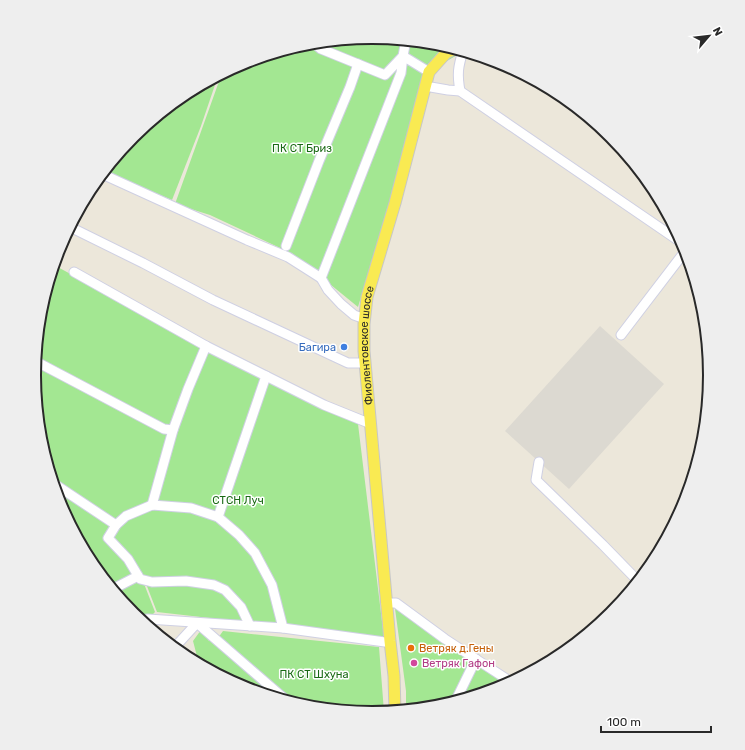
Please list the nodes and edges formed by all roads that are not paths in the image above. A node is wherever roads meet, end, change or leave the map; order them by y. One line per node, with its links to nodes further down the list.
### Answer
1 (405, 45): 4 (street)
2 (320, 48): 6 (street)
3 (447, 52): 7 (main road)
4 (403, 56): 6 (street); 7 (street); 16 (street)
5 (462, 56): 9 (street)
6 (358, 64): 13 (street)
7 (428, 72): 8 (main road, Фиолентовское шоссе)
8 (425, 86): 9 (street); 17 (main road, Фиолентовское шоссе)
9 (460, 91): 12 (street)
10 (107, 176): 16 (street)
11 (74, 229): 20 (street)
12 (674, 238)
13 (286, 246)
14 (682, 256): 18 (street)
15 (74, 272): 19 (street)
16 (321, 278): 17 (street)
17 (365, 319): 20 (main road, Фиолентовское шоссе)
18 (621, 334)
19 (206, 346): 22 (street); 24 (street)
20 (366, 363): 23 (main road, Фиолентовское шоссе)
21 (41, 364): 24 (street)
22 (266, 376): 23 (street); 28 (street)
23 (371, 424): 33 (main road, Фиолентовское шоссе)
24 (173, 430): 27 (street)
25 (539, 462): 31 (street)
26 (61, 489): 29 (street)
27 (152, 505): 28 (street); 29 (street)
28 (218, 517): 37 (street)
29 (116, 525): 30 (street)
30 (138, 576): 32 (street); 36 (street)
31 (635, 577)
32 (118, 587)
33 (386, 603): 38 (main road, Фиолентовское шоссе); 40 (street)
34 (149, 619): 35 (street)
35 (197, 623): 36 (street); 39 (street); 42 (street)
36 (250, 626): 37 (street)
37 (282, 628): 38 (street)
38 (390, 641): 44 (main road, Фиолентовское шоссе)
39 (178, 643)
40 (476, 659): 41 (street); 43 (street)
41 (505, 678)
42 (277, 692)
43 (458, 695)
44 (395, 706)

